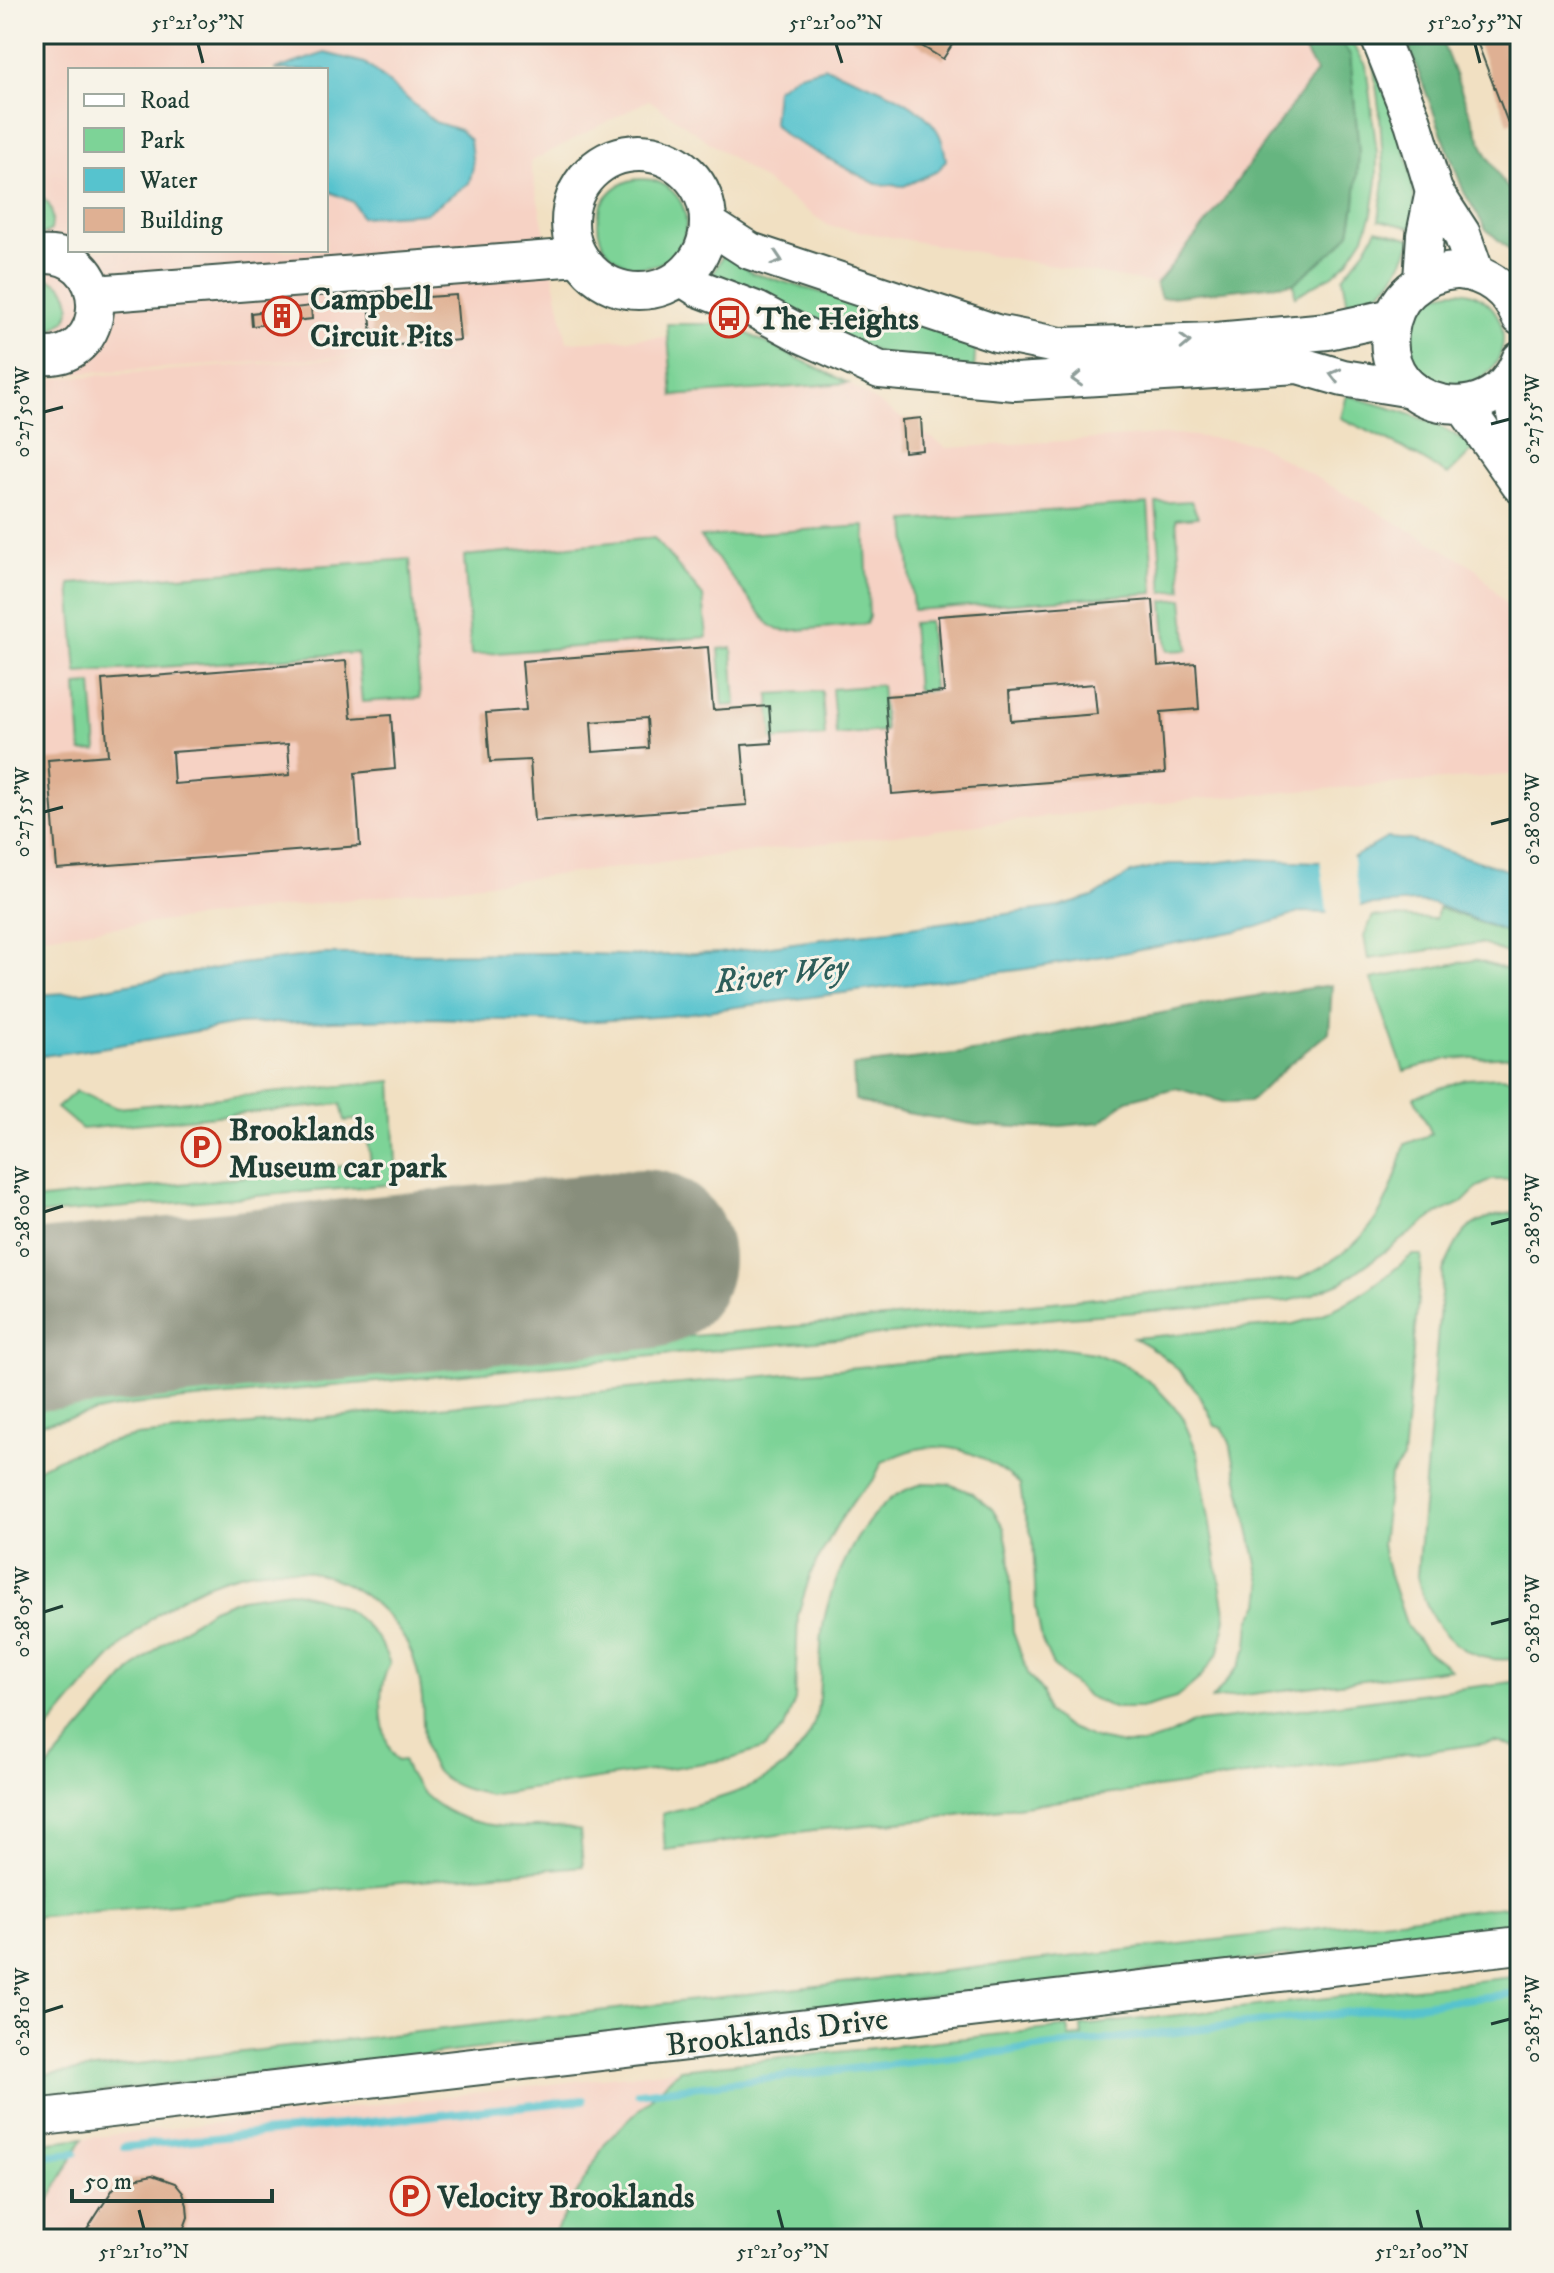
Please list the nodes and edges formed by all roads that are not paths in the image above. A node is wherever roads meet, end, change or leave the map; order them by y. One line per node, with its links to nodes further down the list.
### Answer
1 (1378, 34): 2 (street)
2 (1434, 191): 6 (street); 8 (street)
3 (708, 224): 5 (street); 7 (street); 12 (street, one-way to 12)
4 (34, 256): 9 (street)
5 (579, 257): 7 (street); 9 (street)
6 (1476, 274): 8 (street); 10 (street)
7 (681, 277): 15 (street)
8 (1422, 280): 11 (street)
9 (95, 294): 13 (street)
10 (1518, 309)
11 (1392, 317): 12 (street, one-way to 11); 16 (street)
12 (996, 333): 15 (street)
13 (34, 355)
14 (1517, 366): 17 (street); 18 (street)
15 (985, 380): 16 (street, one-way to 15)
16 (1412, 389): 17 (street)
17 (1464, 406): 19 (street)
18 (1520, 437)
19 (1520, 485)
20 (1520, 1945): 21 (street, Brooklands Drive)
21 (34, 2118)

